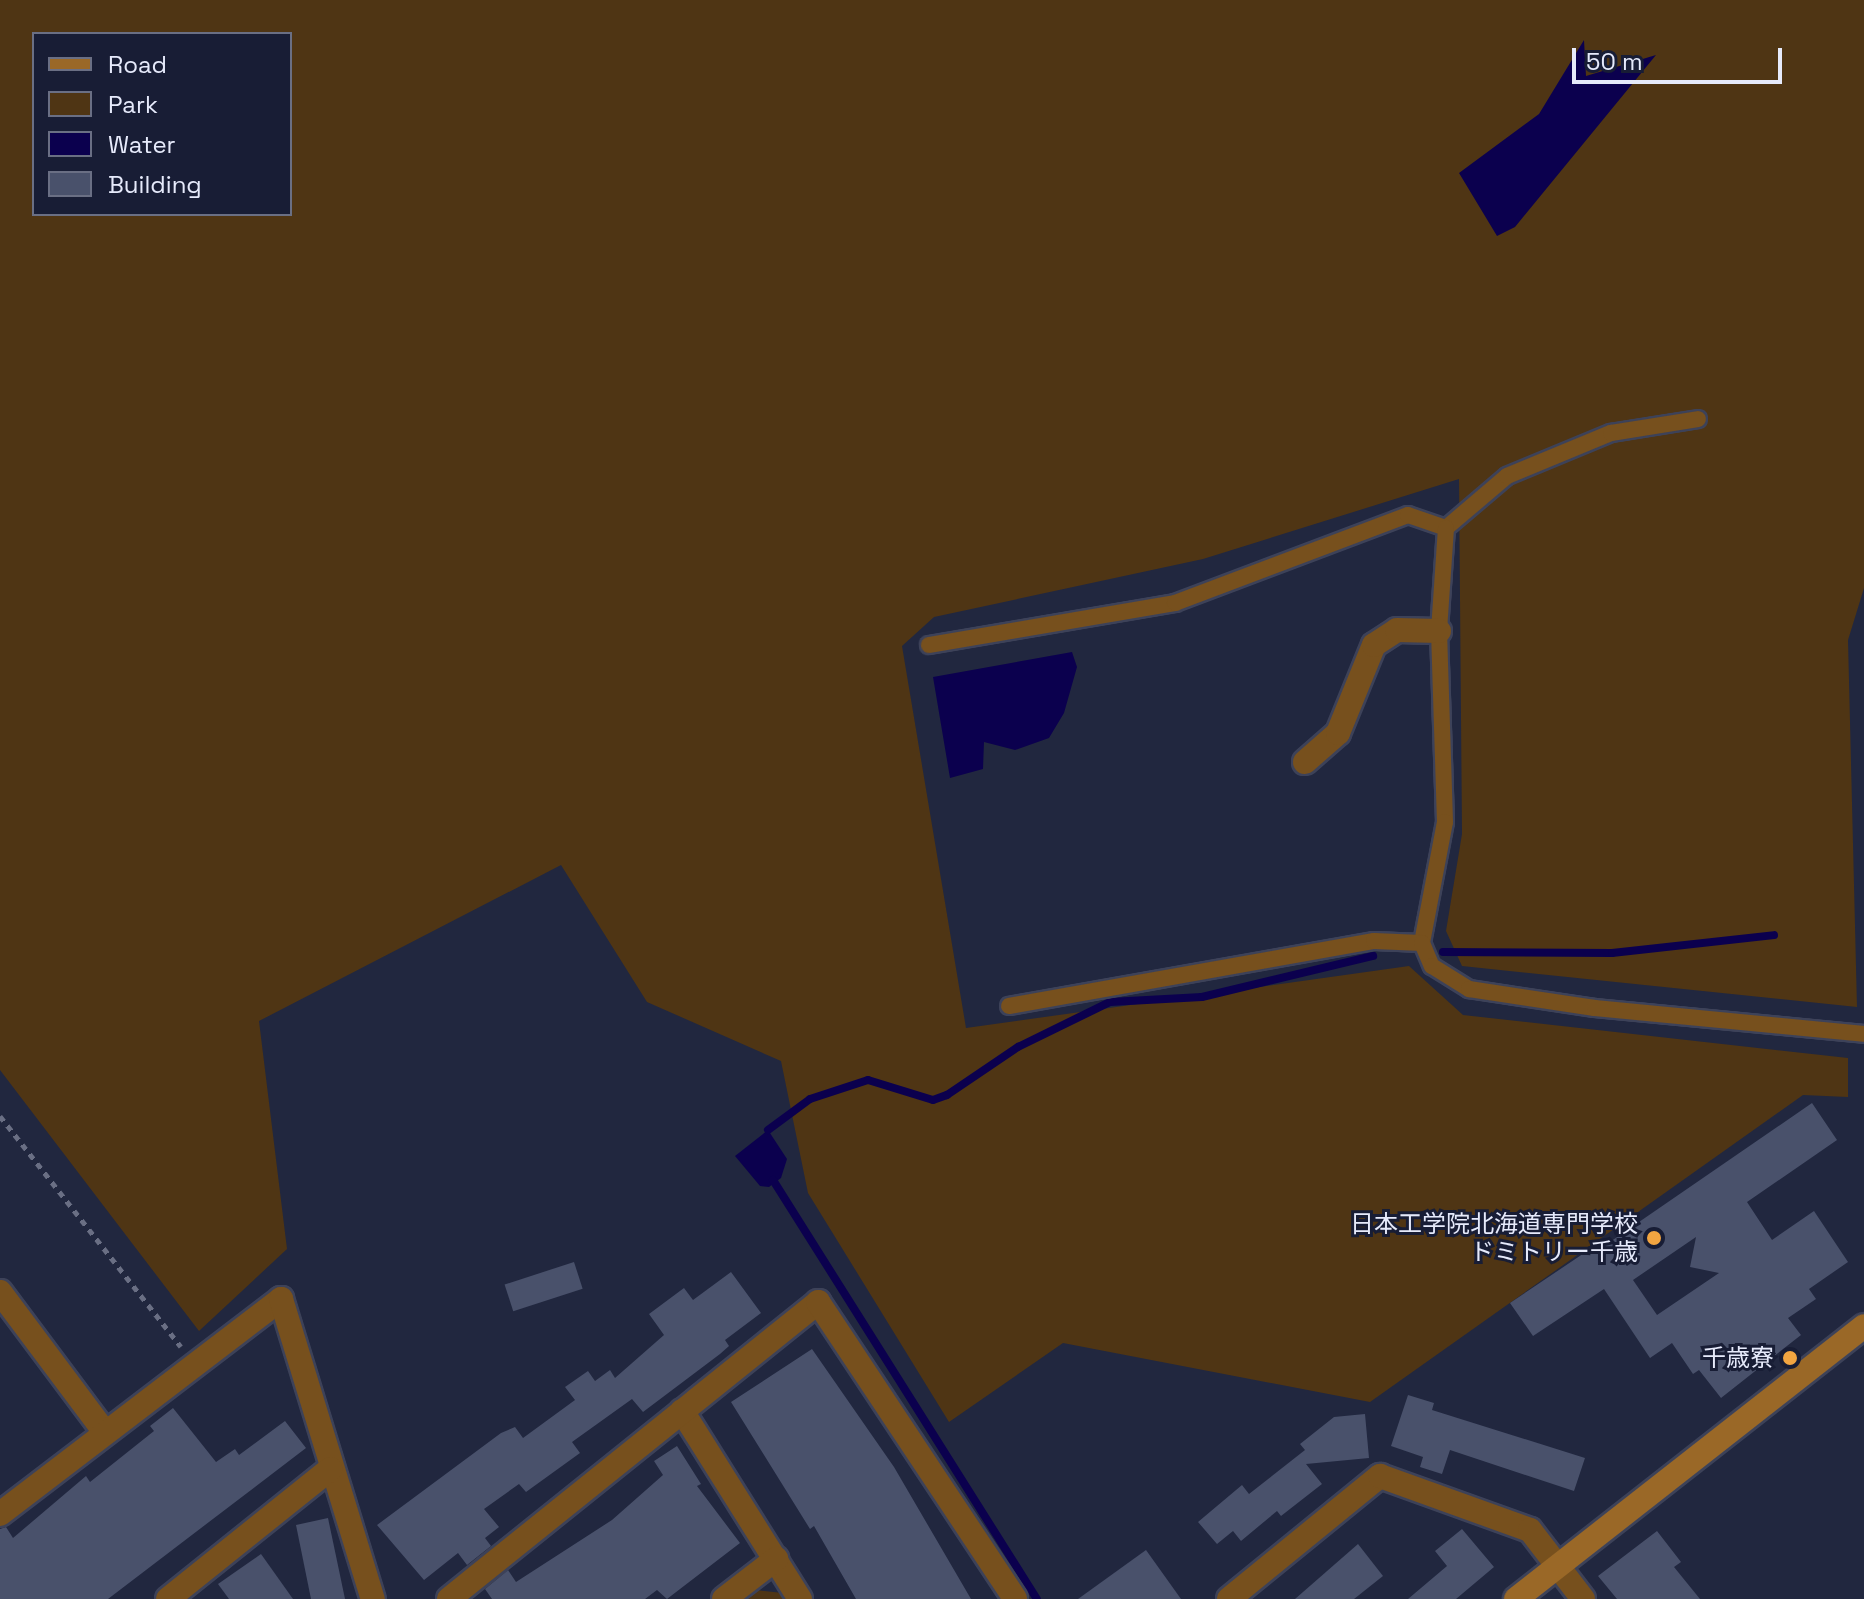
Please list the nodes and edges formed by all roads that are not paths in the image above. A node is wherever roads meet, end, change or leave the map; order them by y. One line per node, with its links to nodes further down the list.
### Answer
1 (1698, 419): 2 (lane)
2 (1446, 528): 3 (lane); 4 (lane)
3 (1439, 631): 5 (street); 6 (lane)
4 (929, 645)
5 (1305, 762)
6 (1422, 943): 7 (lane); 8 (lane)
7 (1009, 1006)
8 (1864, 1034)
9 (0, 1292): 12 (street)
10 (1864, 1326): 16 (street)
11 (682, 1411): 15 (street); 19 (street); 22 (street)
12 (104, 1431): 13 (street); 14 (street)
13 (330, 1469): 17 (street); 18 (street)
14 (0, 1514)
15 (776, 1559): 20 (street); 21 (street)
16 (1556, 1566): 23 (street); 24 (street); 25 (street)
17 (168, 1599)
18 (373, 1599)
19 (449, 1599)
20 (724, 1599)
21 (800, 1599)
22 (1015, 1599)
23 (1229, 1599)
24 (1516, 1599)
25 (1583, 1599)

